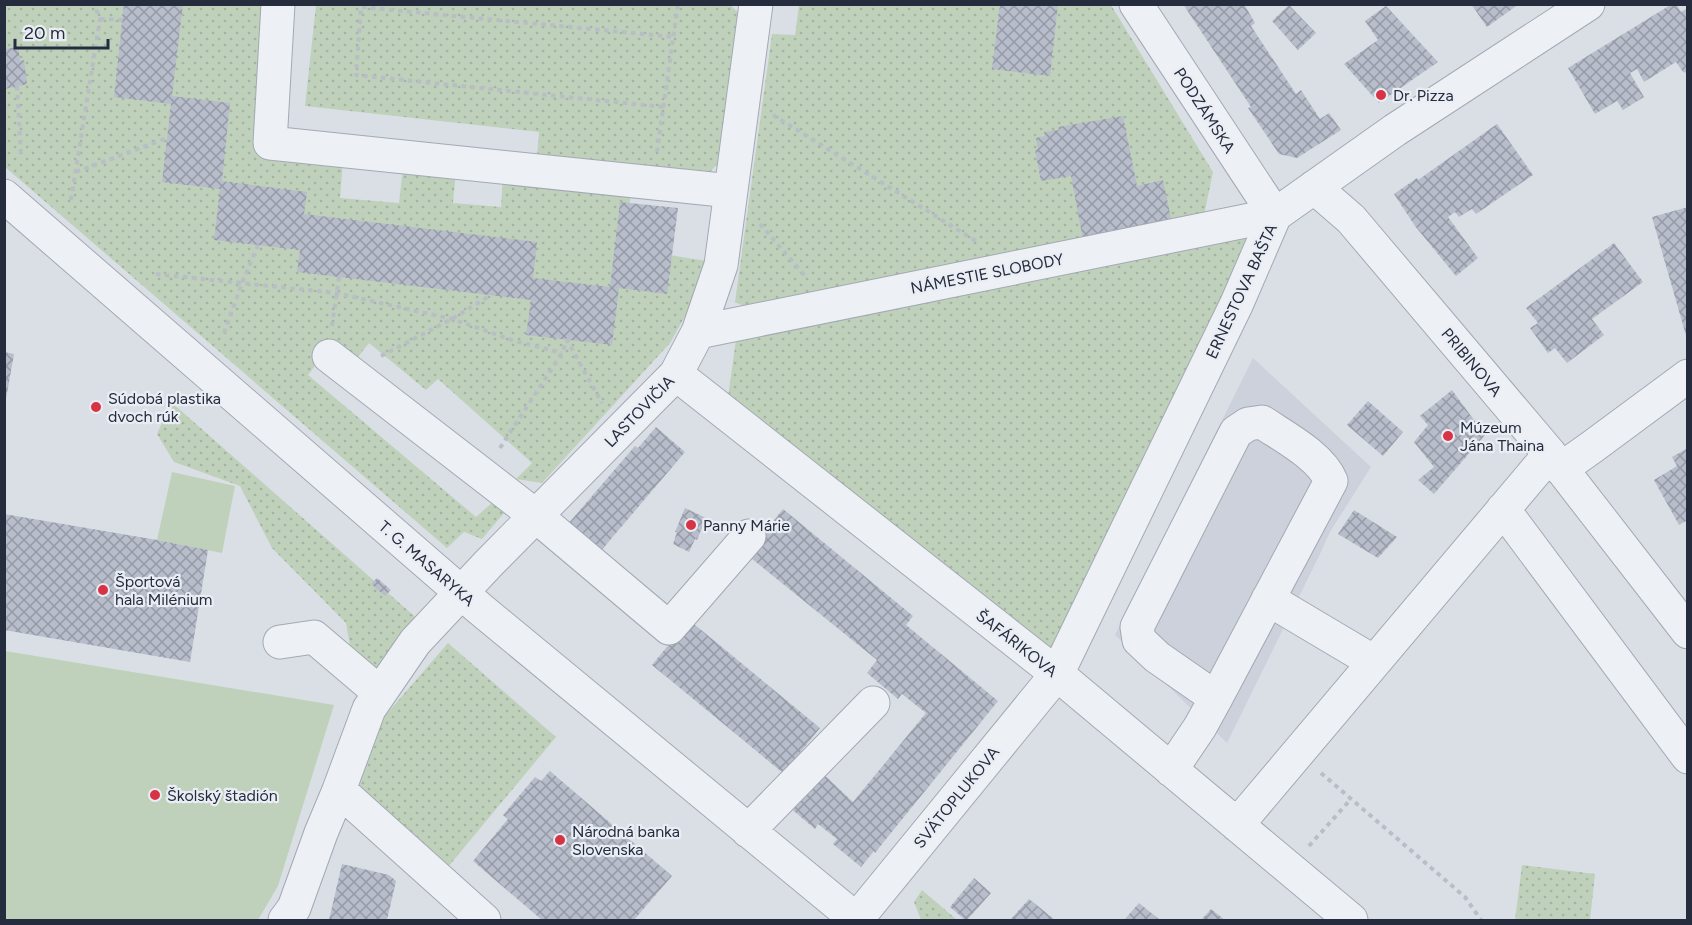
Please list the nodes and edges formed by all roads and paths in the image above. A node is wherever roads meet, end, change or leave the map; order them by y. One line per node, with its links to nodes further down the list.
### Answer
1 (94, 4): 8 (path)
2 (278, 4): 17 (street)
3 (678, 4): 10 (path)
4 (756, 4): 12 (street, LASTOVIČIA)
5 (1136, 4): 22 (street, PODZÁMSKA)
6 (1588, 4): 18 (street, ERNESTOVA BAŠTA)
7 (361, 6): 10 (path); 13 (path)
8 (100, 19): 9 (path); 16 (path)
9 (123, 20)
10 (674, 37): 13 (path)
11 (17, 86): 15 (path)
12 (744, 97): 19 (street, LASTOVIČIA); 24 (path)
13 (663, 107): 17 (path)
14 (167, 138): 16 (path)
15 (21, 157)
16 (75, 172): 20 (path)
17 (652, 182): 19 (street)
18 (1314, 187): 22 (street, ERNESTOVA BAŠTA); 39 (street, PRIBINOVA)
19 (731, 190): 30 (path); 32 (street, LASTOVIČIA)
20 (71, 200)
21 (7, 204): 44 (street, T. G. MASARYKA)
22 (1275, 215): 24 (street, NÁMESTIE SLOBODY); 49 (street, ERNESTOVA BAŠTA)
23 (258, 245): 27 (path)
24 (1017, 267): 30 (street, NÁMESTIE SLOBODY)
25 (156, 274): 27 (path)
26 (339, 277): 28 (path)
27 (242, 283): 28 (path); 33 (path)
28 (336, 293): 31 (path); 35 (path)
29 (491, 295): 31 (path)
30 (830, 305): 32 (street, NÁMESTIE SLOBODY)
31 (452, 319): 34 (path); 35 (path)
32 (698, 332): 36 (street, LASTOVIČIA)
33 (224, 333)
34 (562, 353): 38 (path); 40 (path)
35 (339, 364): 40 (street)
36 (676, 374): 38 (street, LASTOVIČIA); 49 (street, ŠAFÁRIKOVA)
37 (1688, 376): 39 (street)
38 (618, 432): 42 (street, LASTOVIČIA)
39 (1555, 461): 41 (street); 46 (street, PRIBINOVA)
40 (482, 476): 42 (street)
41 (1503, 509): 48 (street); 53 (street)
42 (536, 516): 43 (street); 44 (street, LASTOVIČIA)
43 (749, 536)
44 (461, 593): 50 (street, LASTOVIČIA); 59 (street, T. G. MASARYKA)
45 (1268, 599): 48 (street); 51 (street); 51 (street)
46 (1688, 632)
47 (280, 642): 50 (street)
48 (1374, 662): 58 (street)
49 (1057, 674): 54 (street, ŠAFÁRIKOVA); 61 (street, SVÄTOPLUKOVA)
50 (380, 693): 56 (street, LASTOVIČIA)
51 (1216, 698): 54 (street)
52 (873, 703): 59 (street)
53 (1688, 757)
54 (1171, 770): 58 (street, ŠAFÁRIKOVA)
55 (1335, 785): 57 (path)
56 (339, 790): 62 (street, LASTOVIČIA); 63 (street)
57 (1351, 799): 60 (path); 65 (path)
58 (1237, 825): 60 (street, ŠAFÁRIKOVA)
59 (748, 831): 61 (street, T. G. MASARYKA)
60 (1288, 868): 64 (street, ŠAFÁRIKOVA)
61 (856, 920)
62 (285, 921)
63 (484, 921)
64 (1351, 921)
65 (1481, 921)

